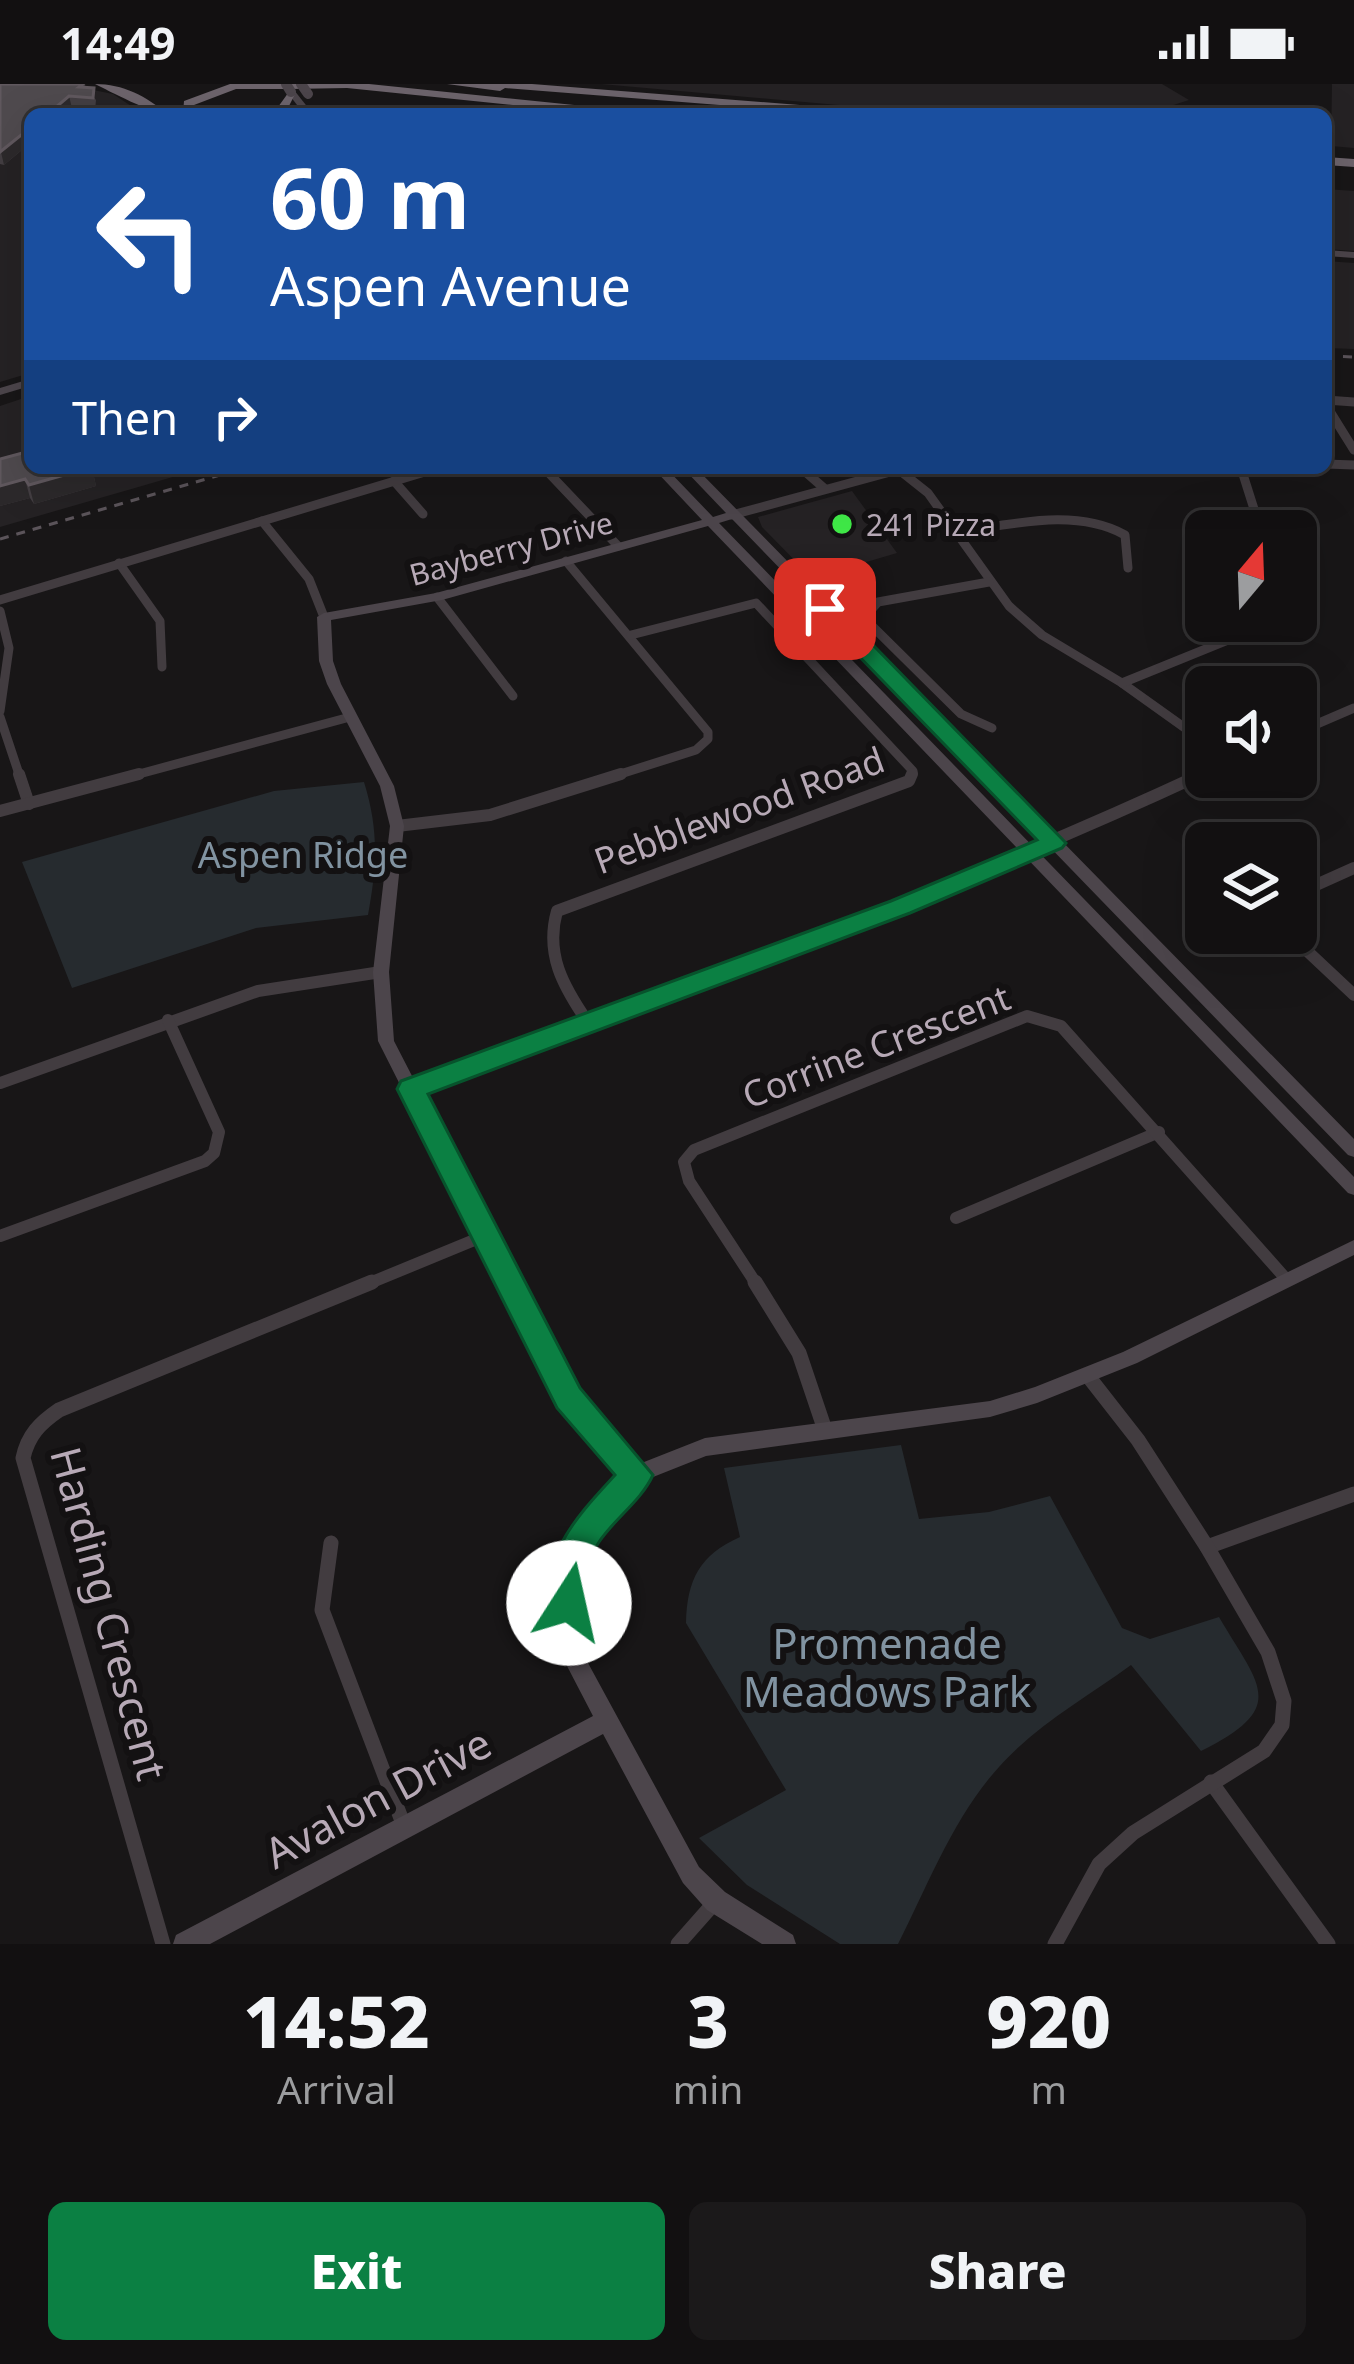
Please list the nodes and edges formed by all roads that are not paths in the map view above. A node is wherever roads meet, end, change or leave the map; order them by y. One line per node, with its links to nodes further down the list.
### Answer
1 (100, 84): 7 (highway)
2 (338, 84): 6 (highway)
3 (452, 84): 10 (highway)
4 (490, 84): 11 (highway)
5 (590, 84): 12 (highway)
6 (351, 85): 8 (highway); 9 (highway)
7 (152, 108)
8 (188, 108)
9 (575, 108)
10 (721, 108)
11 (796, 108)
12 (810, 108)
13 (1332, 413): 14 (street)
14 (1354, 450)
15 (418, 474): 23 (street)
16 (550, 474): 31 (street)
17 (665, 474): 29 (street)
18 (695, 474): 27 (street)
19 (808, 474): 24 (street)
20 (884, 474): 24 (street)
21 (908, 474): 30 (street)
22 (1242, 474): 25 (street)
23 (394, 481): 26 (street); 28 (street)
24 (825, 489): 27 (street)
25 (1254, 510)
26 (423, 514)
27 (733, 515): 29 (street, Bayberry Drive); 55 (street)
28 (262, 521): 33 (street); 39 (street)
29 (710, 521): 31 (street, Bayberry Drive); 56 (street)
30 (956, 532): 34 (street); 35 (street)
31 (618, 546): 32 (street, Bayberry Drive)
32 (566, 561): 36 (street, Bayberry Drive); 40 (street)
33 (119, 563): 37 (street); 42 (street)
34 (1128, 568)
35 (989, 582): 43 (street); 49 (street)
36 (437, 597): 39 (street, Bayberry Drive); 44 (street)
37 (0, 600)
38 (0, 611): 46 (street)
39 (324, 617): 47 (street)
40 (631, 635): 54 (street); 63 (street, Pebblewood Road)
41 (1223, 642): 43 (street)
42 (162, 667)
43 (1122, 683): 50 (street)
44 (513, 696)
45 (1354, 708): 48 (street)
46 (0, 714): 52 (street)
47 (350, 717): 52 (street); 54 (street)
48 (1317, 724)
49 (992, 728)
50 (1185, 728)
51 (1185, 782): 55 (street)
52 (29, 804): 53 (street)
53 (0, 811)
54 (397, 826): 60 (street)
55 (1053, 843): 56 (street); 67 (street)
56 (1032, 854): 63 (street); 68 (street)
57 (1354, 868): 58 (street)
58 (1317, 885)
59 (1310, 954): 61 (street)
60 (380, 972): 62 (street); 65 (street)
61 (1354, 995)
62 (168, 1020): 64 (street); 70 (street)
63 (587, 1021): 65 (street)
64 (1, 1077)
65 (411, 1089): 71 (street)
66 (1159, 1132): 69 (street); 73 (street, Corrine Crescent); 75 (street, Corrine Crescent)
67 (1354, 1150)
68 (1354, 1187)
69 (956, 1218)
70 (0, 1236)
71 (484, 1236): 76 (street); 84 (street, Harding Crescent)
72 (1354, 1247): 73 (street)
73 (1287, 1280): 74 (street)
74 (1088, 1376): 75 (street); 79 (street)
75 (825, 1430): 76 (street)
76 (636, 1475): 80 (street)
77 (1354, 1494): 79 (street)
78 (332, 1543): 82 (street)
79 (1208, 1547): 81 (street)
80 (605, 1721): 82 (street, Avalon Drive); 83 (street)
81 (1211, 1782): 88 (street); 89 (street)
82 (404, 1826): 85 (street, Avalon Drive)
83 (716, 1901): 86 (street); 87 (street)
84 (163, 1944)
85 (185, 1944)
86 (678, 1944)
87 (784, 1944)
88 (1055, 1944)
89 (1328, 1944)

